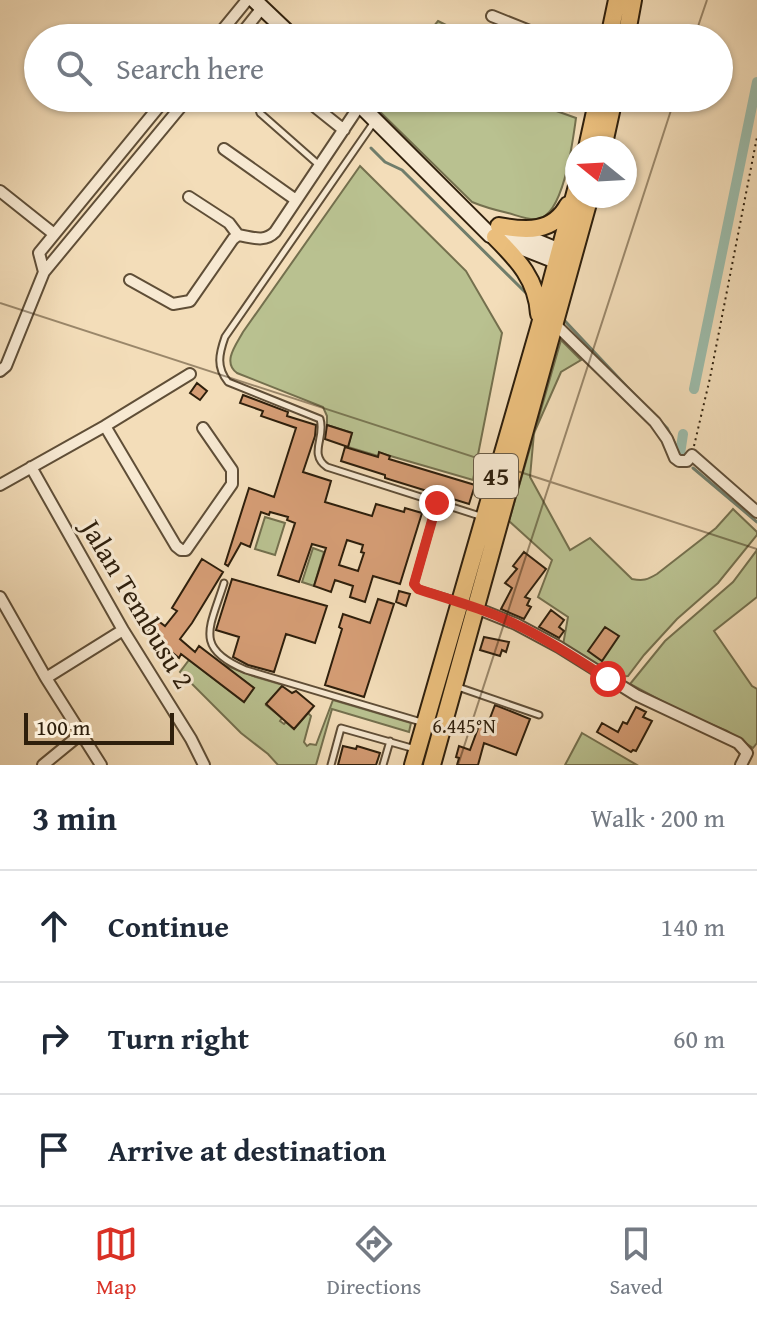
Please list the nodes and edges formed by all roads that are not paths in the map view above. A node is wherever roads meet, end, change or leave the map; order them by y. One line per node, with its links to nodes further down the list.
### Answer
1 (247, 0): 6 (street)
2 (617, 0): 10 (highway)
3 (633, 0): 11 (highway)
4 (258, 4): 7 (street); 8 (main road)
5 (492, 16): 9 (street)
6 (227, 24)
7 (246, 24)
8 (279, 24)
9 (512, 24)
10 (612, 24)
11 (629, 24)
12 (154, 112): 33 (street)
13 (176, 112): 36 (street)
14 (260, 112): 25 (lane)
15 (322, 112): 21 (street)
16 (352, 112): 21 (street)
17 (367, 112): 20 (main road)
18 (595, 112): 22 (highway)
19 (611, 112): 23 (highway)
20 (375, 120): 32 (main road); 45 (lane)
21 (344, 130): 25 (street)
22 (590, 136)
23 (606, 136)
24 (224, 149): 28 (street)
25 (319, 165): 28 (street)
26 (0, 191): 33 (street)
27 (189, 197): 34 (street)
28 (296, 200): 34 (street)
29 (567, 208): 32 (highway)
30 (573, 208): 35 (highway, 45)
31 (585, 208): 35 (highway, 45)
32 (497, 231): 35 (main road); 38 (highway)
33 (54, 234): 36 (street)
34 (238, 235): 37 (street)
35 (565, 259): 38 (highway, 45)
36 (44, 272): 39 (street)
37 (130, 280)
38 (547, 326): 46 (street); 47 (highway, 45); 51 (highway, 45)
39 (0, 371)
40 (190, 374): 41 (street)
41 (105, 426): 42 (street); 43 (street)
42 (203, 428)
43 (31, 467): 44 (street); 52 (street, Jalan Tembusu 2)
44 (0, 485)
45 (437, 503): 47 (lane); 50 (lane)
46 (757, 512)
47 (484, 518): 50 (highway, 45)
48 (224, 583): 56 (lane)
49 (0, 597): 53 (street)
50 (460, 602): 51 (lane); 56 (highway, 45)
51 (476, 608): 54 (highway, 45); 66 (street)
52 (123, 630): 53 (street); 62 (street, Jalan Tembusu 2)
53 (46, 678): 57 (street)
54 (454, 686): 55 (lane); 65 (highway, 45)
55 (539, 715)
56 (425, 723): 59 (highway, 45)
57 (82, 733): 60 (street); 61 (street)
58 (390, 741): 59 (lane); 63 (lane); 64 (lane)
59 (415, 757)
60 (43, 765)
61 (101, 765)
62 (204, 765)
63 (331, 765)
64 (383, 765)
65 (432, 765)
66 (741, 765)

